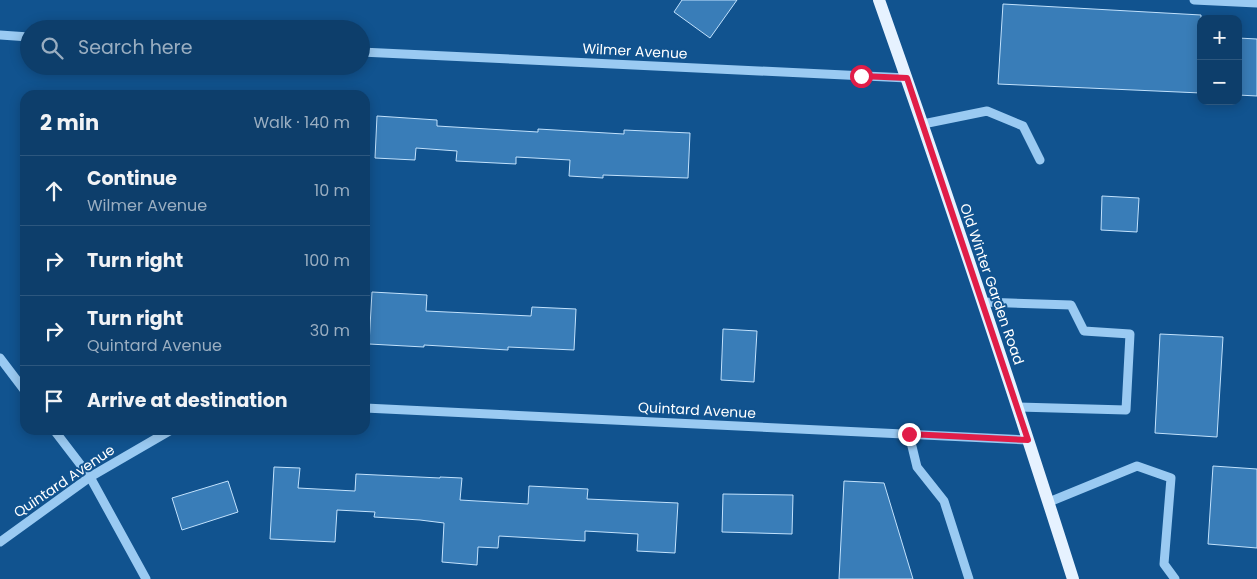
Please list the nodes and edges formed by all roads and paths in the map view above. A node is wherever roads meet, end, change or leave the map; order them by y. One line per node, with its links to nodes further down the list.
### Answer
1 (879, 0): 7 (main road, Old Winter Garden Road)
2 (1194, 0): 3 (street)
3 (1257, 3)
4 (0, 36): 5 (street)
5 (20, 37)
6 (370, 52): 7 (street, Wilmer Avenue)
7 (907, 78): 8 (main road, Old Winter Garden Road)
8 (923, 124): 9 (street); 10 (main road, Old Winter Garden Road)
9 (1040, 160)
10 (982, 302): 13 (main road, Old Winter Garden Road); 13 (street)
11 (0, 358): 12 (street)
12 (20, 384)
13 (1018, 407): 18 (main road, Old Winter Garden Road)
14 (370, 408): 15 (street, Quintard Avenue)
15 (909, 434): 18 (street, Quintard Avenue); 23 (street)
16 (58, 435): 19 (street)
17 (162, 435): 19 (street, Quintard Avenue)
18 (1028, 440): 20 (main road, Old Winter Garden Road)
19 (90, 477): 21 (street, Quintard Avenue); 22 (street)
20 (1049, 502): 24 (main road, Old Winter Garden Road); 25 (street)
21 (0, 542)
22 (146, 579)
23 (968, 579)
24 (1073, 579)
25 (1175, 579)

